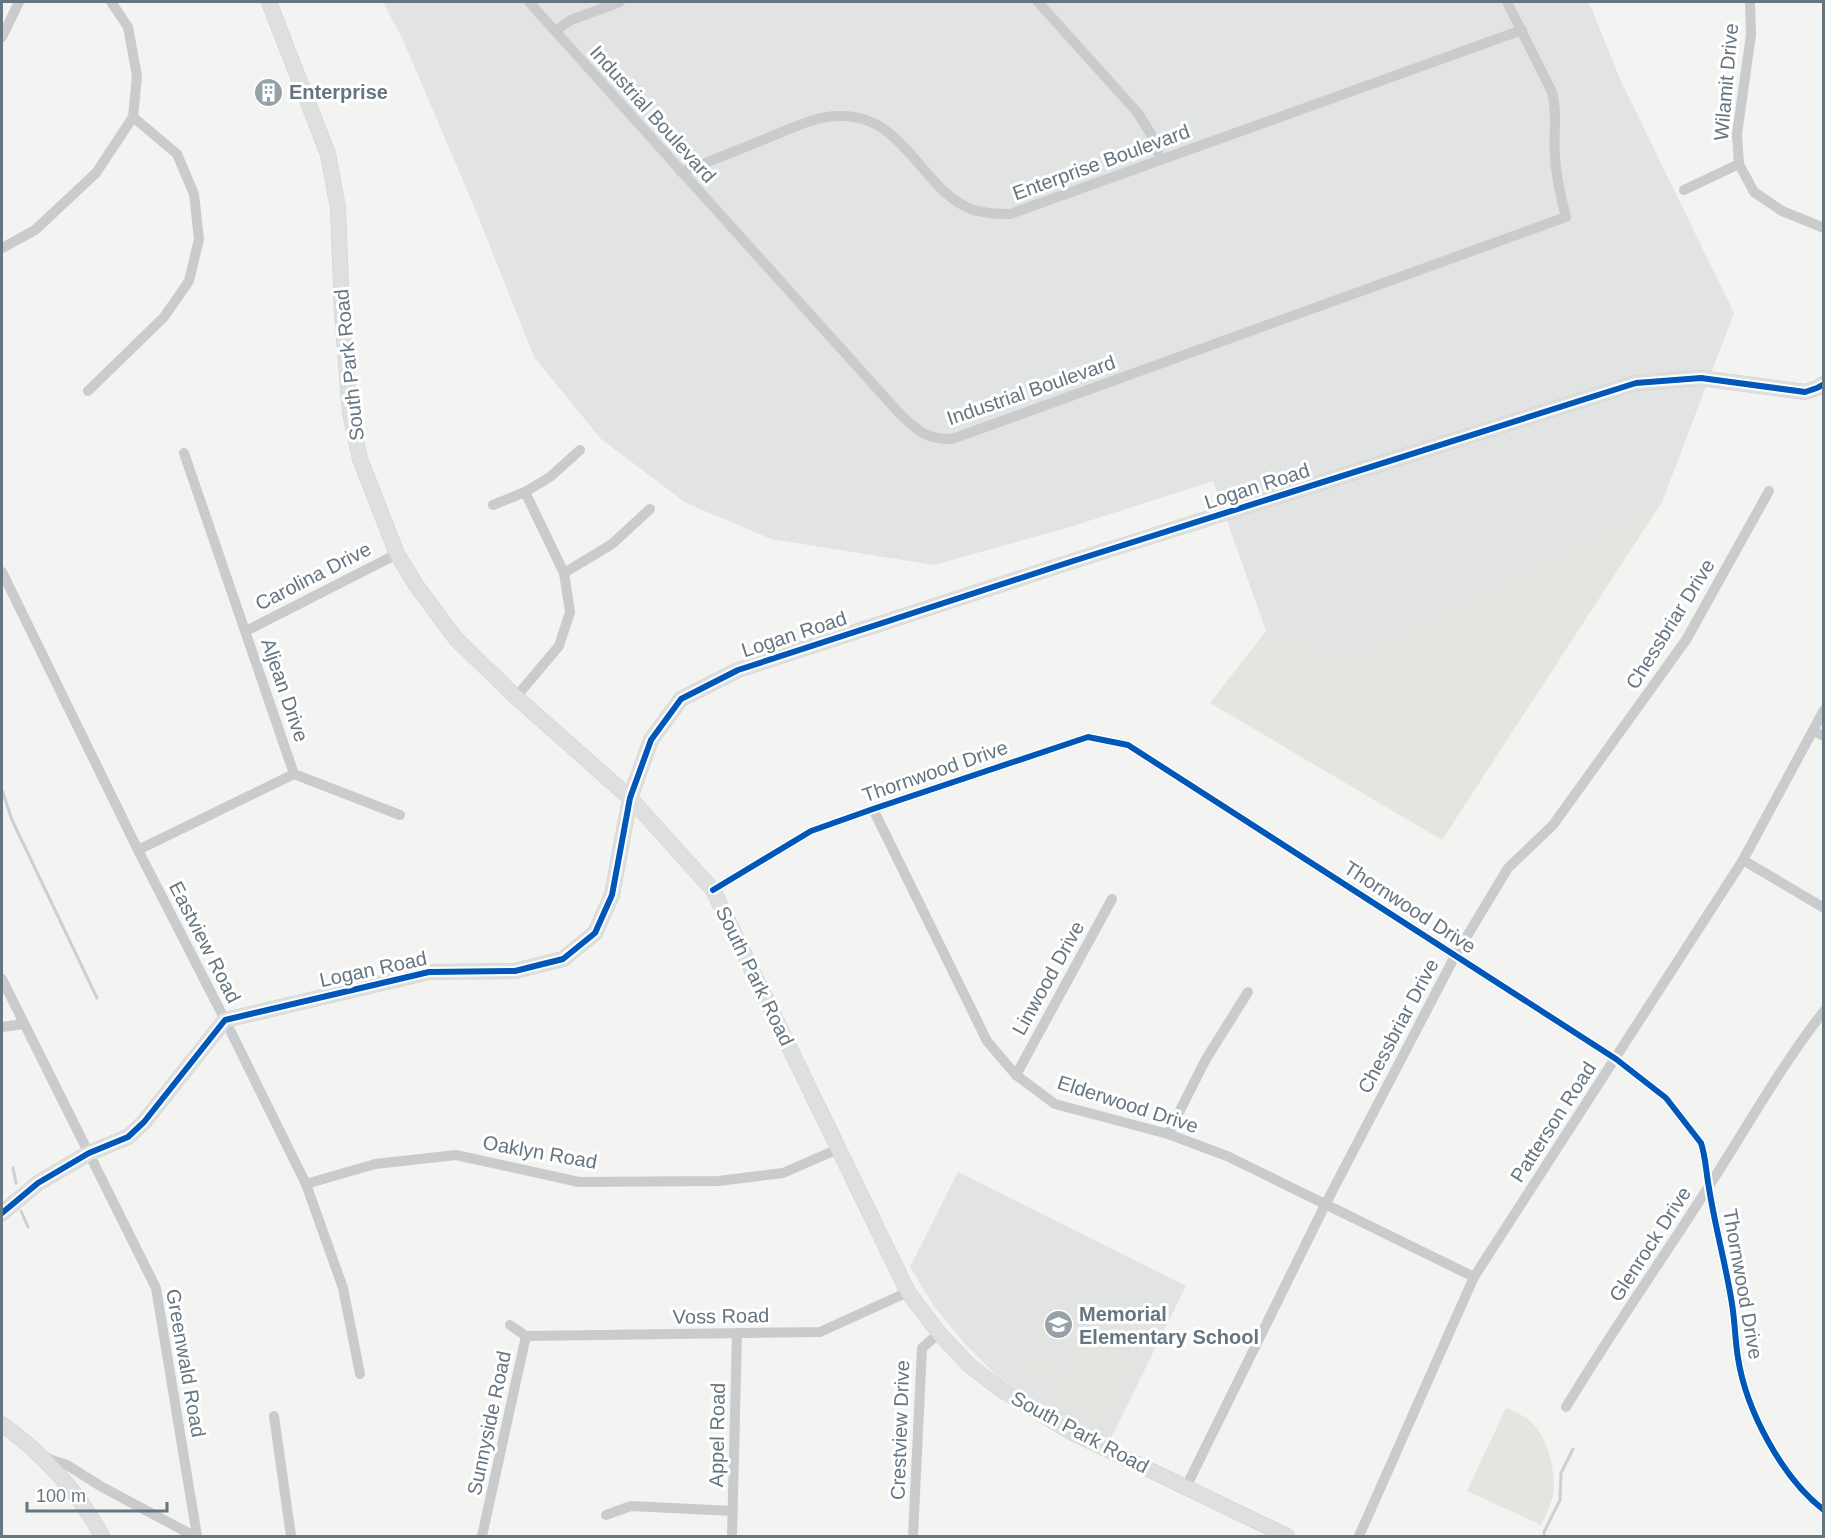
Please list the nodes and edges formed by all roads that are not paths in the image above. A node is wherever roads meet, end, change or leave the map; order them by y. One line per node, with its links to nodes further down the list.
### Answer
1 (19, 2): 11 (street)
2 (111, 2): 12 (street)
3 (268, 2): 27 (street, South Park Road)
4 (529, 2): 10 (street, Industrial Boulevard)
5 (620, 2): 10 (street)
6 (1038, 2): 13 (street)
7 (1507, 2): 9 (street)
8 (1750, 2): 14 (street, Wilamit Drive)
9 (1522, 30): 13 (street, Enterprise Boulevard); 15 (street, Industrial Boulevard)
10 (555, 31): 15 (street, Industrial Boulevard)
11 (2, 37)
12 (133, 117): 18 (street); 20 (street)
13 (1161, 160): 15 (street, Enterprise Boulevard)
14 (1738, 164): 16 (street); 17 (street, Wilamit Drive)
15 (681, 172)
16 (1684, 190)
17 (1824, 228)
18 (2, 248)
19 (1821, 388): 36 (street, Logan Road)
20 (88, 391)
21 (580, 450): 24 (street)
22 (184, 453): 30 (street, Aljean Drive)
23 (1769, 491): 44 (street, Chessbriar Drive)
24 (525, 492): 25 (street); 29 (street)
25 (493, 506)
26 (650, 509): 29 (street)
27 (397, 554): 30 (street, Carolina Drive); 31 (street, South Park Road)
28 (2, 572): 39 (street, Eastview Road)
29 (564, 573): 31 (street)
30 (246, 631): 35 (street, Aljean Drive)
31 (516, 697): 36 (street, South Park Road)
32 (1824, 710): 33 (street, Patterson Road)
33 (1813, 730): 34 (street); 40 (street, Patterson Road)
34 (1824, 736)
35 (294, 774): 38 (street); 39 (street)
36 (630, 798): 41 (street, South Park Road); 48 (street, Logan Road)
37 (873, 809): 41 (street, Thornwood Drive); 44 (street, Thornwood Drive); 52 (street, Elderwood Drive)
38 (400, 815)
39 (138, 850): 48 (street, Eastview Road)
40 (1743, 860): 43 (street); 51 (street, Patterson Road)
41 (713, 890): 54 (street, South Park Road)
42 (1112, 898): 52 (street, Linwood Drive)
43 (1824, 908)
44 (1455, 956): 51 (street, Thornwood Drive); 58 (street, Chessbriar Drive)
45 (2, 979): 49 (street, Greenwald Road)
46 (1248, 992): 53 (street)
47 (1824, 1011): 57 (street, Glenrock Drive)
48 (225, 1020): 55 (street); 56 (street, Eastview Road)
49 (24, 1024): 50 (street); 55 (street, Greenwald Road)
50 (2, 1027)
51 (1616, 1059): 57 (street, Thornwood Drive); 60 (street, Patterson Road)
52 (1016, 1075): 53 (street, Elderwood Drive)
53 (1168, 1134): 58 (street, Elderwood Drive)
54 (838, 1149): 56 (street, Oaklyn Road); 61 (street, South Park Road)
55 (89, 1153): 59 (street); 76 (street, Greenwald Road)
56 (306, 1184): 66 (street, Eastview Road)
57 (1708, 1187): 67 (street, Glenrock Drive); 72 (street, Thornwood Drive)
58 (1325, 1205): 60 (street, Elderwood Drive); 71 (street, Chessbriar Drive)
59 (2, 1213)
60 (1474, 1277): 82 (street, Patterson Road)
61 (908, 1292): 63 (street, South Park Road); 64 (street, Voss Road)
62 (510, 1325): 65 (street, Sunnyside Road)
63 (939, 1333): 71 (street, South Park Road); 80 (street, Crestview Drive)
64 (737, 1334): 65 (street, Voss Road); 73 (street, Appel Road)
65 (526, 1336): 78 (street, Sunnyside Road)
66 (360, 1374)
67 (1566, 1407)
68 (274, 1416): 77 (street)
69 (2, 1424): 70 (street)
70 (43, 1456): 75 (street); 76 (street)
71 (1186, 1487): 81 (street, South Park Road)
72 (1824, 1510)
73 (733, 1511): 74 (street); 79 (street, Appel Road)
74 (606, 1515)
75 (102, 1536)
76 (195, 1536)
77 (291, 1536)
78 (482, 1536)
79 (732, 1536)
80 (914, 1536)
81 (1287, 1536)
82 (1359, 1536)

